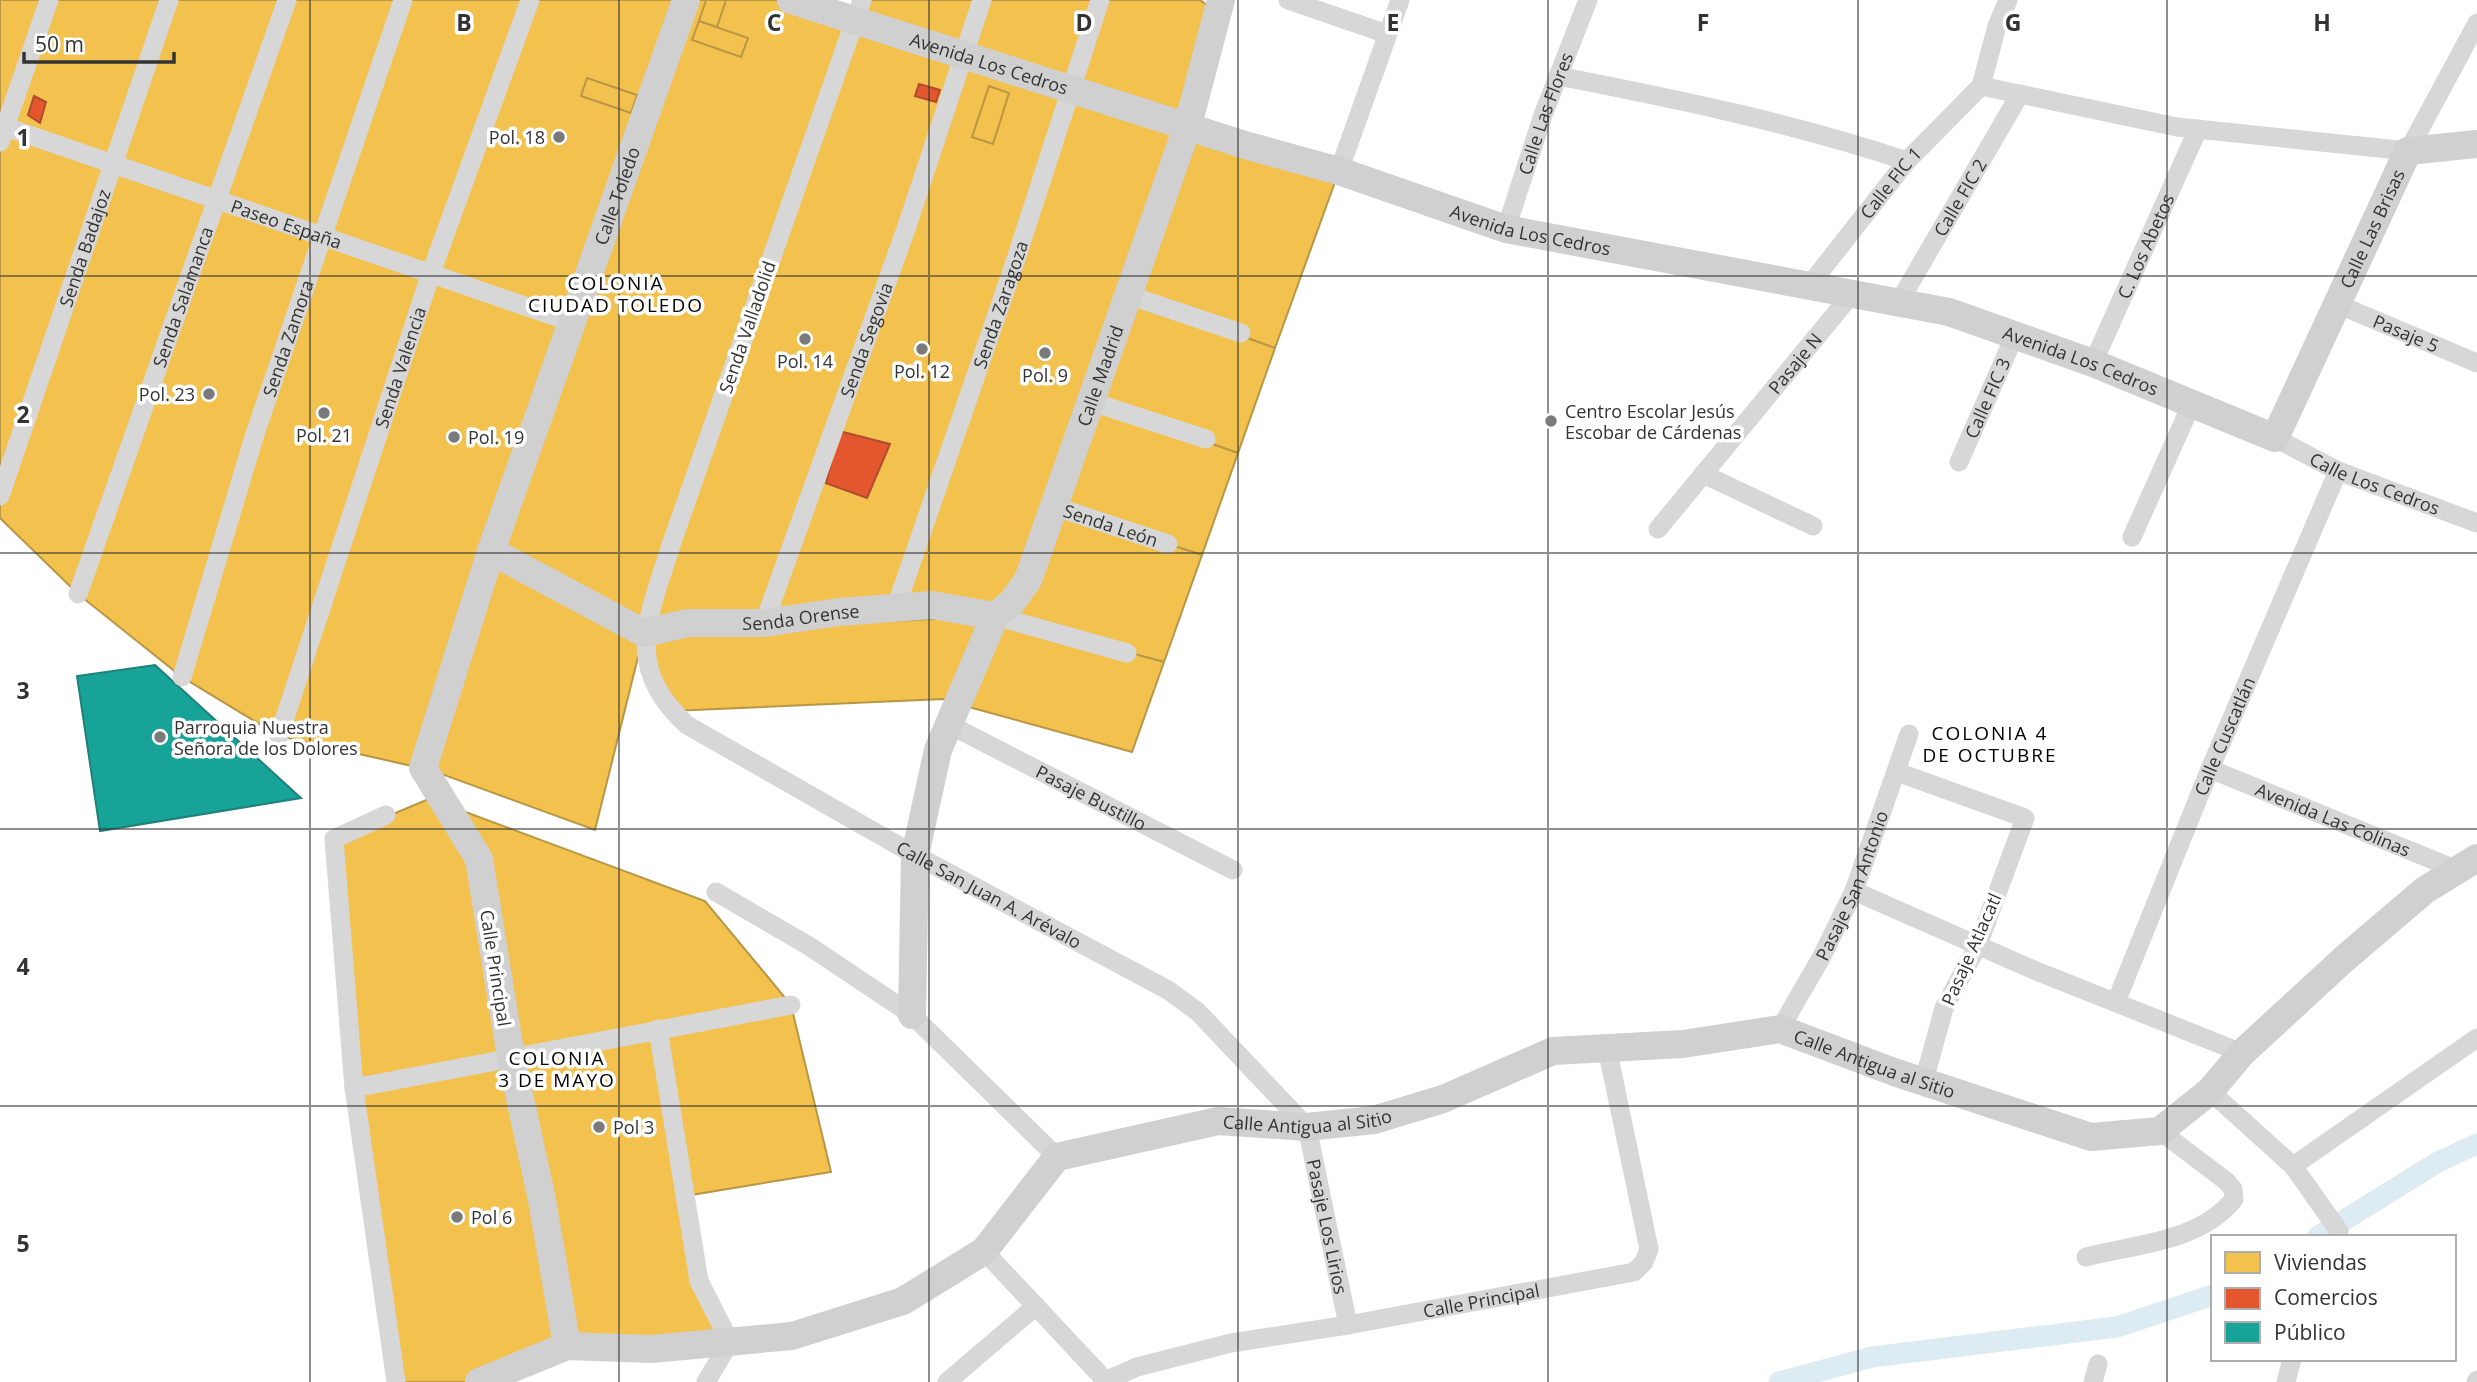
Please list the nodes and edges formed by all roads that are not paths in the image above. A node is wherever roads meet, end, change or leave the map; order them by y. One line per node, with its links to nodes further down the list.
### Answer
1 (49, 0): 25 (street)
2 (169, 0): 29 (street, Senda Badajoz)
3 (287, 0): 31 (street, Senda Salamanca)
4 (403, 0): 33 (street, Senda Zamora)
5 (530, 0): 34 (street, Senda Valencia)
6 (686, 0): 40 (street, Calle Toledo)
7 (791, 0): 15 (street, Avenida Los Cedros)
8 (982, 0): 18 (street, Senda Segovia)
9 (1100, 0): 21 (street, Senda Zaragoza)
10 (1221, 0): 23 (street, Calle Madrid)
11 (1288, 0): 17 (street)
12 (1400, 0): 17 (street)
13 (1588, 0): 19 (street, Calle Las Flores)
14 (2008, 0): 20 (street)
15 (858, 11): 18 (street, Avenida Los Cedros); 64 (street, Senda Valladolid)
16 (2477, 23): 27 (street, Calle Las Brisas)
17 (1387, 34): 30 (street)
18 (964, 55): 21 (street, Avenida Los Cedros); 63 (street, Senda Segovia)
19 (1558, 76): 28 (street); 32 (street, Calle Las Flores)
20 (1981, 86): 22 (street); 28 (street, Calle FIC 1)
21 (1072, 90): 23 (street, Avenida Los Cedros); 61 (street, Senda Zaragoza)
22 (2020, 94): 24 (street); 38 (street, Calle FIC 2)
23 (1188, 125): 30 (street, Avenida Los Cedros); 36 (street, Calle Madrid)
24 (2198, 129): 27 (street); 43 (street, C. Los Abetos)
25 (2, 132): 29 (street, Paseo España)
26 (2477, 144): 27 (street)
27 (2408, 151): 39 (street, Calle Las Brisas)
28 (1907, 161): 35 (street, Calle FIC 1)
29 (112, 164): 31 (street, Paseo España); 52 (street, Senda Badajoz)
30 (1339, 171): 32 (street, Avenida Los Cedros)
31 (215, 198): 33 (street, Paseo España); 60 (street, Senda Salamanca)
32 (1506, 229): 35 (street, Avenida Los Cedros)
33 (323, 235): 34 (street, Paseo España); 66 (street, Senda Zamora)
34 (431, 273): 40 (street, Paseo España); 69 (street, Senda Valencia)
35 (1808, 287): 37 (street, Avenida Los Cedros)
36 (1128, 295): 41 (street); 45 (street, Calle Madrid)
37 (1851, 295): 38 (street, Avenida Los Cedros); 51 (street, Pasaje N)
38 (1899, 302): 42 (street, Avenida Los Cedros)
39 (2337, 304): 44 (street, Pasaje 5); 47 (street, Calle Las Brisas)
40 (571, 323): 59 (street, Calle Toledo)
41 (1241, 333)
42 (2015, 335): 43 (street, Avenida Los Cedros); 49 (street, Calle FIC 3)
43 (2093, 363): 46 (street, Avenida Los Cedros)
44 (2477, 363)
45 (1089, 401): 48 (street); 53 (street, Calle Madrid)
46 (2192, 404): 47 (street, Avenida Los Cedros); 57 (street)
47 (2274, 438): 50 (street, Calle Los Cedros)
48 (1206, 439)
49 (1959, 462)
50 (2338, 471): 54 (street, Calle Los Cedros); 71 (street, Calle Cuscatlán)
51 (1703, 474): 55 (street); 56 (street, Pasaje N)
52 (0, 496)
53 (1053, 506): 58 (street, Senda León); 62 (street, Calle Madrid)
54 (2477, 523)
55 (1813, 526)
56 (1658, 529)
57 (2132, 537)
58 (1168, 544)
59 (491, 551): 64 (street); 70 (street, Calle Toledo)
60 (78, 594)
61 (896, 607): 62 (street, Senda Orense); 63 (street, Senda Orense)
62 (995, 616): 65 (street, Senda Orense); 67 (street)
63 (764, 623): 64 (street, Senda Orense)
64 (644, 633): 74 (street, Calle San Juan A. Arévalo)
65 (1127, 653)
66 (182, 677)
67 (948, 724): 74 (street); 76 (street, Pasaje Bustillo)
68 (1909, 734): 72 (street, Pasaje San Antonio)
69 (279, 736)
70 (423, 768): 88 (street, Calle Principal)
71 (2210, 769): 75 (street, Avenida Las Colinas); 80 (street, Calle Cuscatlán)
72 (1897, 772): 77 (street, Pasaje San Antonio); 79 (street, Pasaje Atlacatl)
73 (386, 815): 90 (street)
74 (915, 855): 82 (street); 92 (street, Calle San Juan A. Arévalo)
75 (2466, 864): 87 (street)
76 (1233, 870)
77 (1854, 891): 79 (street); 84 (street, Pasaje San Antonio)
78 (716, 892): 82 (street)
79 (1978, 945): 80 (street); 89 (street, Pasaje Atlacatl)
80 (2116, 1002): 87 (street)
81 (791, 1005): 83 (street)
82 (912, 1015): 94 (street)
83 (658, 1029): 88 (street); 101 (street)
84 (1780, 1029): 86 (street, Calle Antigua al Sitio); 89 (street, Calle Antigua al Sitio)
85 (2477, 1038): 95 (street)
86 (1607, 1048): 92 (street, Calle Antigua al Sitio); 100 (street, Calle Principal)
87 (2242, 1053): 91 (street)
88 (511, 1057): 90 (street); 102 (street, Calle Principal)
89 (1924, 1081): 93 (street, Calle Antigua al Sitio)
90 (354, 1088): 105 (street)
91 (2210, 1091): 93 (street); 95 (street)
92 (1307, 1127): 94 (street, Calle Antigua al Sitio); 100 (street, Pasaje Los Lirios)
93 (2160, 1131): 98 (street)
94 (1057, 1157): 97 (street)
95 (2293, 1166): 96 (street)
96 (2338, 1234)
97 (984, 1251): 99 (street); 101 (street)
98 (2086, 1257)
99 (1036, 1306): 104 (street); 108 (street)
100 (1348, 1325): 104 (street, Calle Principal)
101 (730, 1342): 102 (street); 107 (street)
102 (566, 1346): 106 (street)
103 (2291, 1361): 109 (street)
104 (1104, 1381)
105 (396, 1382)
106 (479, 1382)
107 (706, 1382)
108 (947, 1382)
109 (2286, 1382)

